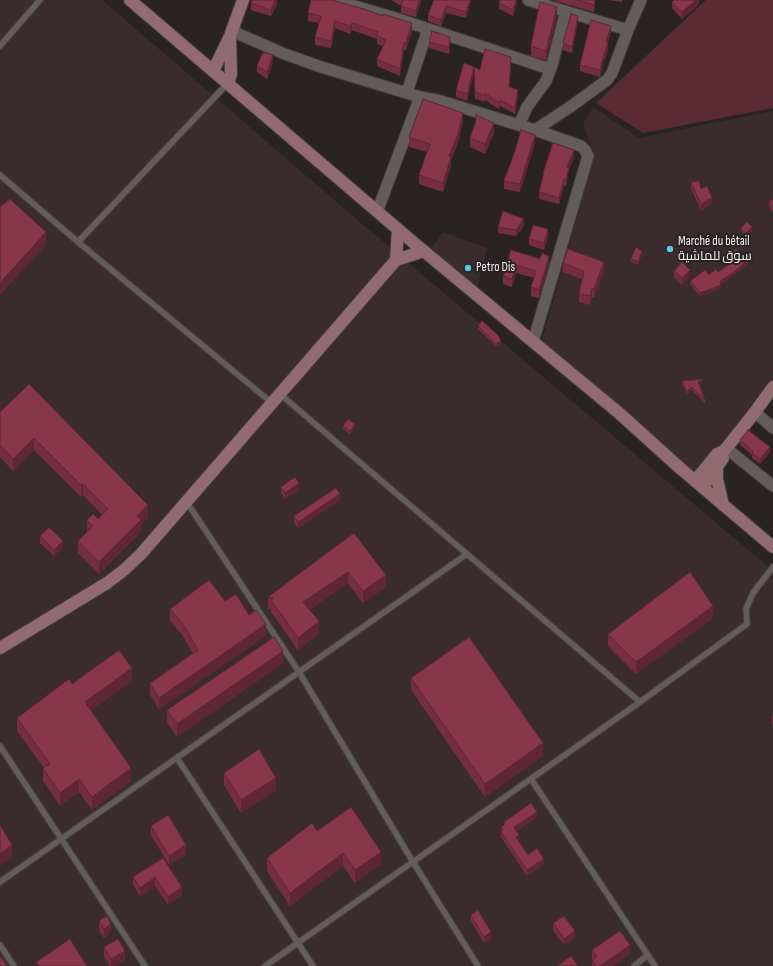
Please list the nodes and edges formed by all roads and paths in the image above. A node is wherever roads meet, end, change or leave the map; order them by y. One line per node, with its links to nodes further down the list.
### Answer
1 (40, 0): 11 (lane)
2 (130, 0): 13 (main road)
3 (243, 0): 10 (main road)
4 (528, 0): 7 (street)
5 (641, 0): 9 (street)
6 (339, 1): 8 (street)
7 (566, 11): 9 (street); 12 (street)
8 (428, 29): 12 (street); 15 (street)
9 (628, 30): 18 (street)
10 (231, 33): 13 (main road); 14 (main road); 15 (street)
11 (0, 46)
12 (550, 69): 17 (street)
13 (213, 71): 14 (main road)
14 (228, 83): 20 (main road); 22 (lane)
15 (407, 92): 16 (street)
16 (420, 97): 17 (street); 20 (street)
17 (519, 125): 18 (street)
18 (535, 130): 25 (street)
19 (0, 175): 22 (lane)
20 (377, 212): 21 (main road)
21 (398, 230): 23 (main road); 24 (main road)
22 (78, 242): 27 (lane)
23 (424, 251): 24 (main road); 25 (main road)
24 (396, 260): 27 (main road)
25 (533, 342): 32 (main road)
26 (773, 387): 28 (main road)
27 (276, 398): 35 (main road); 38 (lane)
28 (755, 412): 29 (street); 30 (main road)
29 (773, 428)
30 (725, 449): 31 (main road); 33 (street)
31 (713, 466): 32 (main road); 34 (main road); 36 (main road)
32 (681, 469): 34 (main road)
33 (772, 482)
34 (699, 484): 36 (main road)
35 (186, 501): 40 (main road); 41 (lane)
36 (723, 505): 37 (main road)
37 (773, 547)
38 (467, 554): 41 (lane); 42 (lane)
39 (773, 567): 42 (lane)
40 (0, 648)
41 (299, 672): 44 (lane); 47 (lane)
42 (640, 702): 45 (lane)
43 (0, 746): 46 (lane)
44 (177, 758): 46 (lane); 49 (lane)
45 (531, 779): 47 (lane); 51 (lane)
46 (62, 840): 48 (lane); 53 (lane)
47 (413, 862): 49 (lane); 56 (lane)
48 (0, 882)
49 (297, 944): 54 (lane); 55 (lane)
50 (0, 945): 52 (lane)
51 (648, 955): 57 (lane); 58 (lane)
52 (14, 966)
53 (145, 966)
54 (265, 966)
55 (313, 966)
56 (478, 966)
57 (634, 966)
58 (655, 966)

